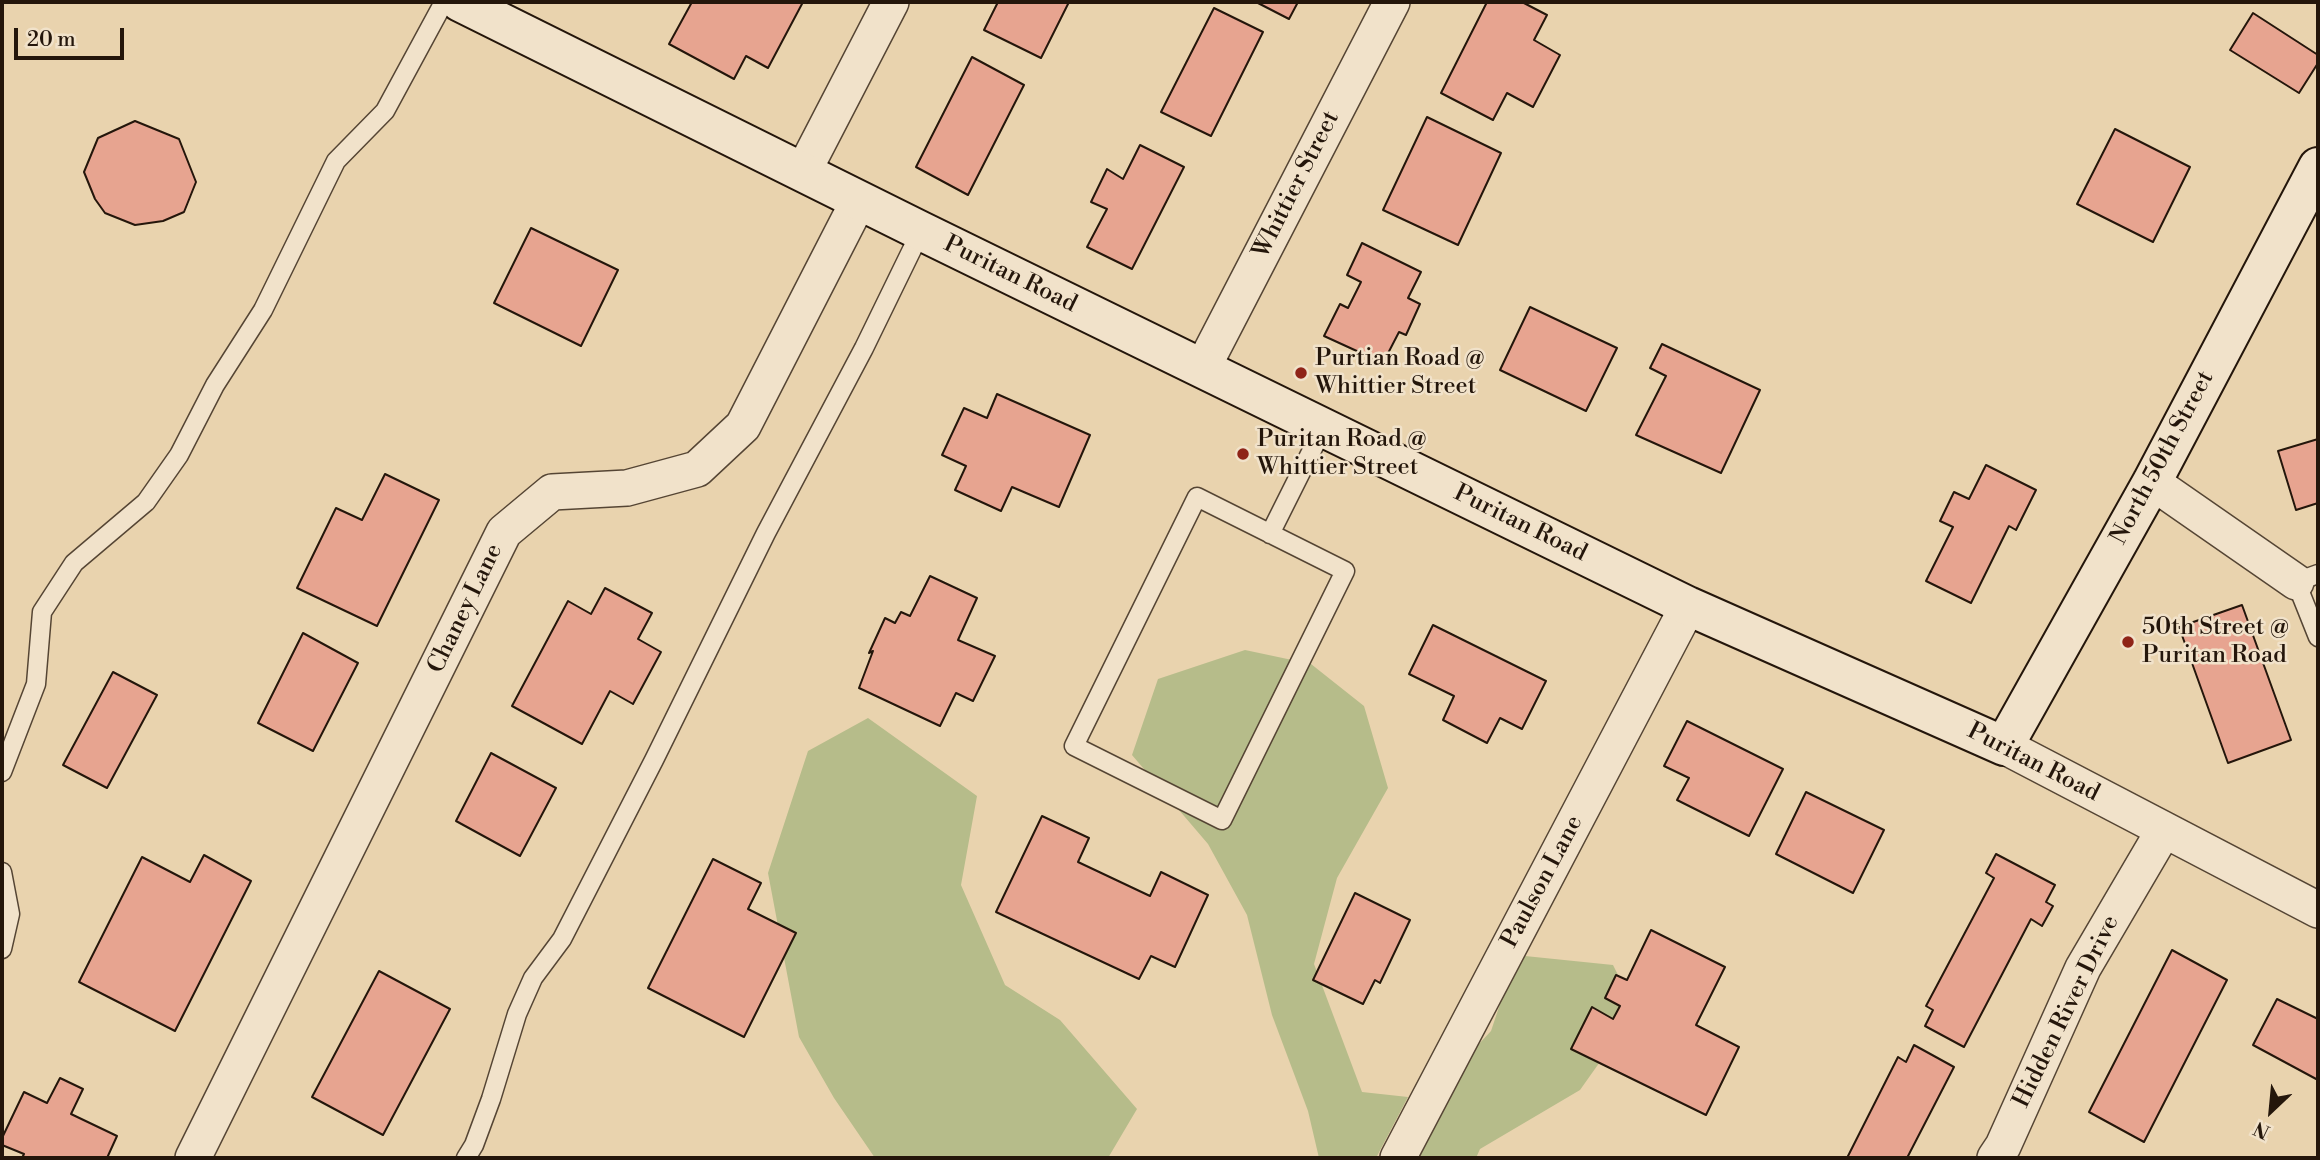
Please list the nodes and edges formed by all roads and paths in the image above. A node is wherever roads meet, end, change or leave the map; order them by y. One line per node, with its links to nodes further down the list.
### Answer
1 (444, 2): 17 (lane)
2 (460, 2): 6 (street, Puritan Road)
3 (891, 2): 6 (street)
4 (1392, 2): 9 (street, Whittier Street)
5 (2318, 167): 11 (street, North 50th Street)
6 (803, 172): 7 (street, Puritan Road)
7 (859, 200): 8 (street, Puritan Road); 23 (street, Chaney Lane)
8 (921, 231): 9 (street, Puritan Road); 24 (lane)
9 (1202, 369): 10 (street, Puritan Road)
10 (1323, 428): 12 (lane); 14 (street, Puritan Road)
11 (2152, 482): 13 (street); 16 (street, North 50th Street)
12 (1270, 534): 12 (lane)
13 (2307, 578): 15 (lane)
14 (1688, 606): 16 (street, Puritan Road); 25 (street, Paulson Lane)
15 (2318, 637)
16 (2004, 746): 18 (street, Puritan Road)
17 (2, 772)
18 (2164, 830): 20 (street, Puritan Road); 22 (street, Hidden River Drive)
19 (2, 872): 21 (lane)
20 (2318, 910)
21 (2, 949)
22 (2008, 1154)
23 (192, 1158)
24 (466, 1158)
25 (1398, 1158)

